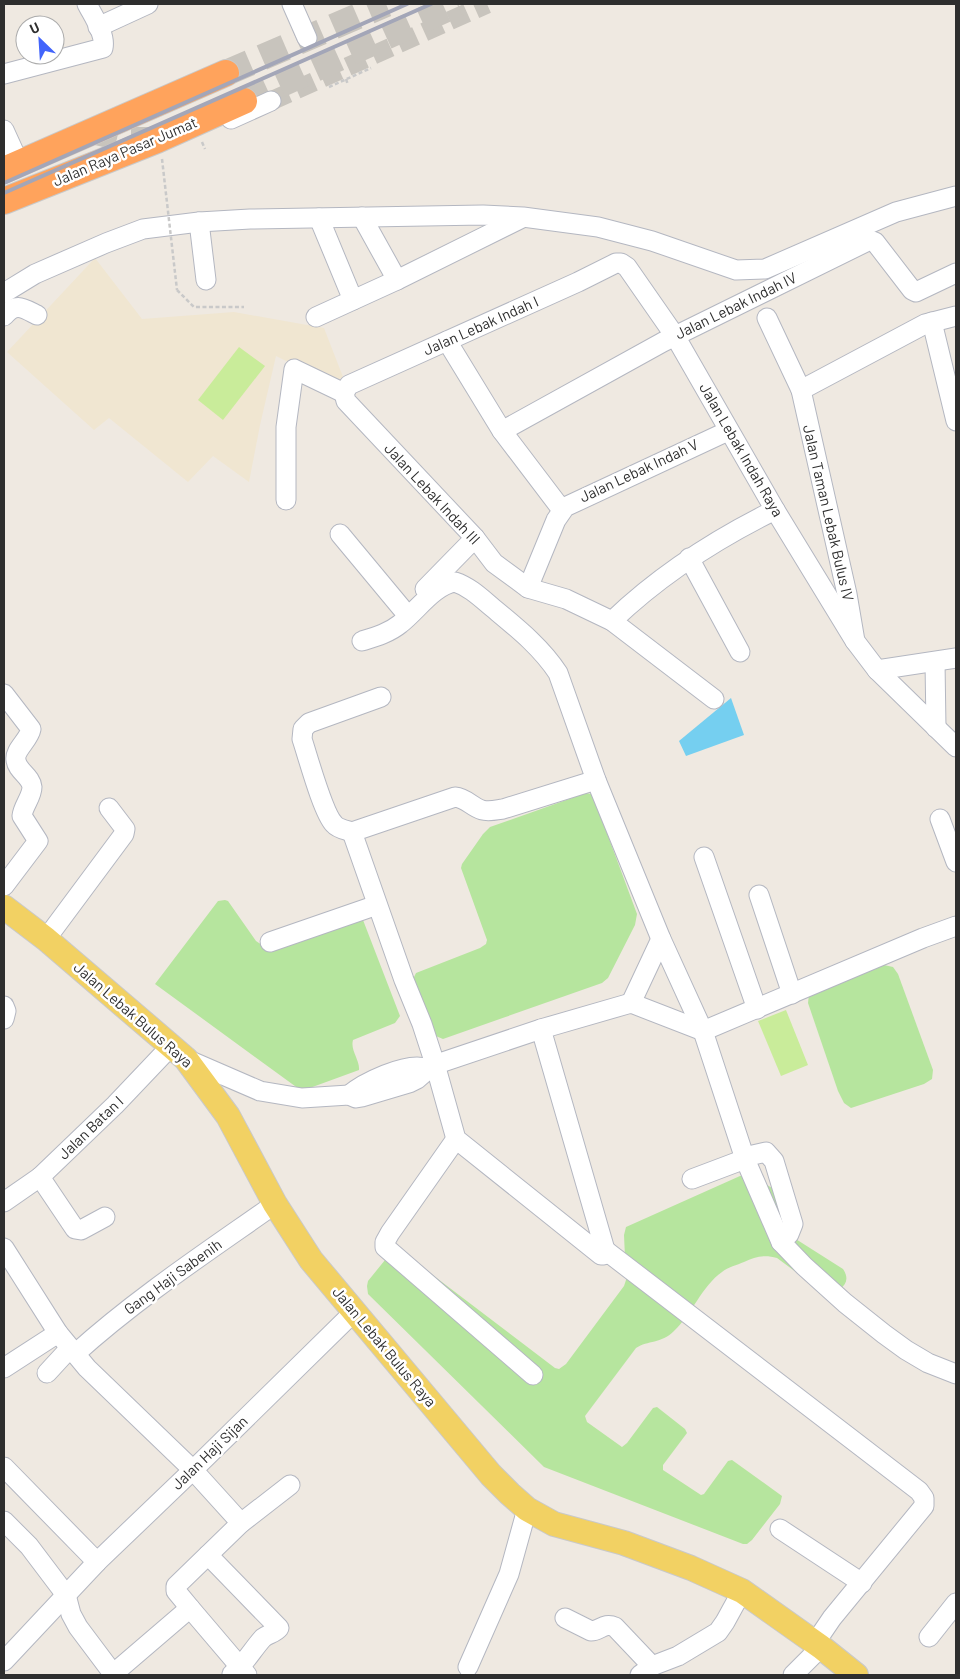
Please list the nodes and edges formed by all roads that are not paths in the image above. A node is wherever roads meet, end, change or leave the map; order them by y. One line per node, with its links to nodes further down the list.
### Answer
1 (88, 4): 4 (street)
2 (148, 4): 4 (street)
3 (292, 4): 5 (street)
4 (98, 27): 7 (street)
5 (307, 38)
6 (226, 73): 12 (highway)
7 (4, 74)
8 (244, 101): 11 (highway, Jalan Raya Pasar Jumat)
9 (271, 101): 11 (street)
10 (4, 130): 12 (street)
11 (160, 149): 14 (highway, Jalan Raya Pasar Jumat)
12 (11, 166)
13 (956, 196): 16 (street)
14 (4, 201)
15 (362, 217): 16 (street); 17 (street); 22 (street)
16 (523, 217): 22 (street)
17 (319, 218): 18 (street); 24 (street)
18 (199, 222): 21 (street); 23 (street)
19 (621, 263): 31 (street, Jalan Lebak Indah Raya); 32 (street, Jalan Lebak Indah I)
20 (956, 273): 31 (street, Jalan Lebak Indah IV)
21 (206, 280)
22 (397, 280): 24 (street)
23 (4, 293)
24 (353, 300): 28 (street)
25 (4, 316): 26 (street)
26 (37, 316)
27 (956, 316): 30 (street)
28 (316, 317)
29 (767, 318): 33 (street, Jalan Taman Lebak Bulus IV)
30 (933, 322): 33 (street); 35 (street)
31 (675, 336): 36 (street, Jalan Lebak Indah IV); 37 (street, Jalan Lebak Indah Raya)
32 (447, 341): 34 (street, Jalan Lebak Indah I); 36 (street)
33 (800, 390): 48 (street, Jalan Taman Lebak Bulus IV)
34 (344, 392): 38 (street); 42 (street, Jalan Lebak Indah III)
35 (956, 421)
36 (502, 431): 40 (street)
37 (728, 431): 39 (street, Jalan Lebak Indah Raya); 40 (street, Jalan Lebak Indah V)
38 (286, 500)
39 (775, 510): 43 (street); 48 (street, Jalan Lebak Indah Raya)
40 (559, 515): 44 (street)
41 (340, 534): 45 (street)
42 (475, 538): 44 (street, Jalan Lebak Indah III); 45 (street)
43 (689, 558): 46 (street); 50 (street)
44 (528, 588): 46 (street)
45 (404, 611): 47 (street)
46 (612, 621): 56 (street)
47 (379, 624)
48 (855, 641): 53 (street, Jalan Taman Lebak Bulus IV)
49 (362, 642): 59 (street)
50 (740, 652)
51 (956, 658): 52 (street)
52 (935, 662): 53 (street); 57 (street)
53 (877, 670): 57 (street, Jalan Taman Lebak Bulus IV)
54 (4, 694): 65 (street)
55 (381, 697): 62 (street)
56 (714, 699)
57 (936, 728): 58 (street, Jalan Taman Lebak Bulus IV)
58 (956, 747)
59 (596, 780): 62 (street); 71 (street)
60 (110, 808): 70 (street)
61 (940, 819): 64 (street)
62 (352, 832): 67 (street)
63 (704, 857): 76 (street)
64 (956, 862)
65 (4, 886)
66 (759, 896): 73 (street)
67 (377, 905): 72 (street); 81 (street)
68 (7, 914): 70 (main road, Jalan Lebak Bulus Raya)
69 (956, 926): 73 (street)
70 (46, 939): 80 (main road, Jalan Lebak Bulus Raya)
71 (661, 939): 74 (street); 79 (street)
72 (270, 942)
73 (792, 994): 76 (street)
74 (631, 1003): 78 (street); 79 (street)
75 (4, 1006): 77 (street)
76 (757, 1009): 79 (street)
77 (4, 1019)
78 (541, 1029): 81 (street); 91 (street)
79 (703, 1032): 83 (street)
80 (179, 1052): 81 (street); 84 (street, Jalan Batan I); 87 (main road, Jalan Lebak Bulus Raya)
81 (430, 1066): 82 (street)
82 (456, 1139): 91 (street); 98 (street)
83 (745, 1158): 85 (street); 89 (street); 89 (street)
84 (40, 1177): 86 (street, Jalan Batan I); 88 (street)
85 (692, 1179)
86 (4, 1202)
87 (275, 1204): 92 (main road, Jalan Lebak Bulus Raya); 94 (street, Gang Haji Sabenih)
88 (104, 1217)
89 (781, 1242): 97 (street)
90 (4, 1248): 93 (street)
91 (605, 1250): 108 (street)
92 (355, 1311): 100 (street, Jalan Haji Sijan); 102 (main road, Jalan Lebak Bulus Raya)
93 (58, 1332): 94 (street); 95 (street)
94 (72, 1351): 96 (street, Gang Haji Sabenih); 100 (street)
95 (4, 1368)
96 (47, 1373)
97 (956, 1374)
98 (533, 1375)
99 (4, 1467): 107 (street)
100 (193, 1470): 104 (street); 107 (street, Jalan Haji Sijan)
101 (290, 1485): 104 (street)
102 (527, 1509): 109 (main road, Jalan Lebak Bulus Raya); 117 (street)
103 (4, 1520): 110 (street)
104 (242, 1523): 106 (street)
105 (780, 1529): 108 (street)
106 (208, 1556): 112 (street); 119 (street)
107 (97, 1562): 110 (street, Jalan Haji Sijan)
108 (862, 1583): 115 (street)
109 (742, 1591): 115 (main road, Jalan Lebak Bulus Raya); 118 (street)
110 (66, 1595): 116 (street, Jalan Haji Sijan); 120 (street)
111 (956, 1603): 114 (street)
112 (190, 1608): 119 (street); 120 (street)
113 (565, 1618): 118 (street)
114 (929, 1637)
115 (818, 1645): 121 (street); 122 (main road, Jalan Lebak Bulus Raya)
116 (4, 1661)
117 (468, 1667)
118 (646, 1670)
119 (240, 1673)
120 (114, 1675)
121 (793, 1675)
122 (856, 1675)

